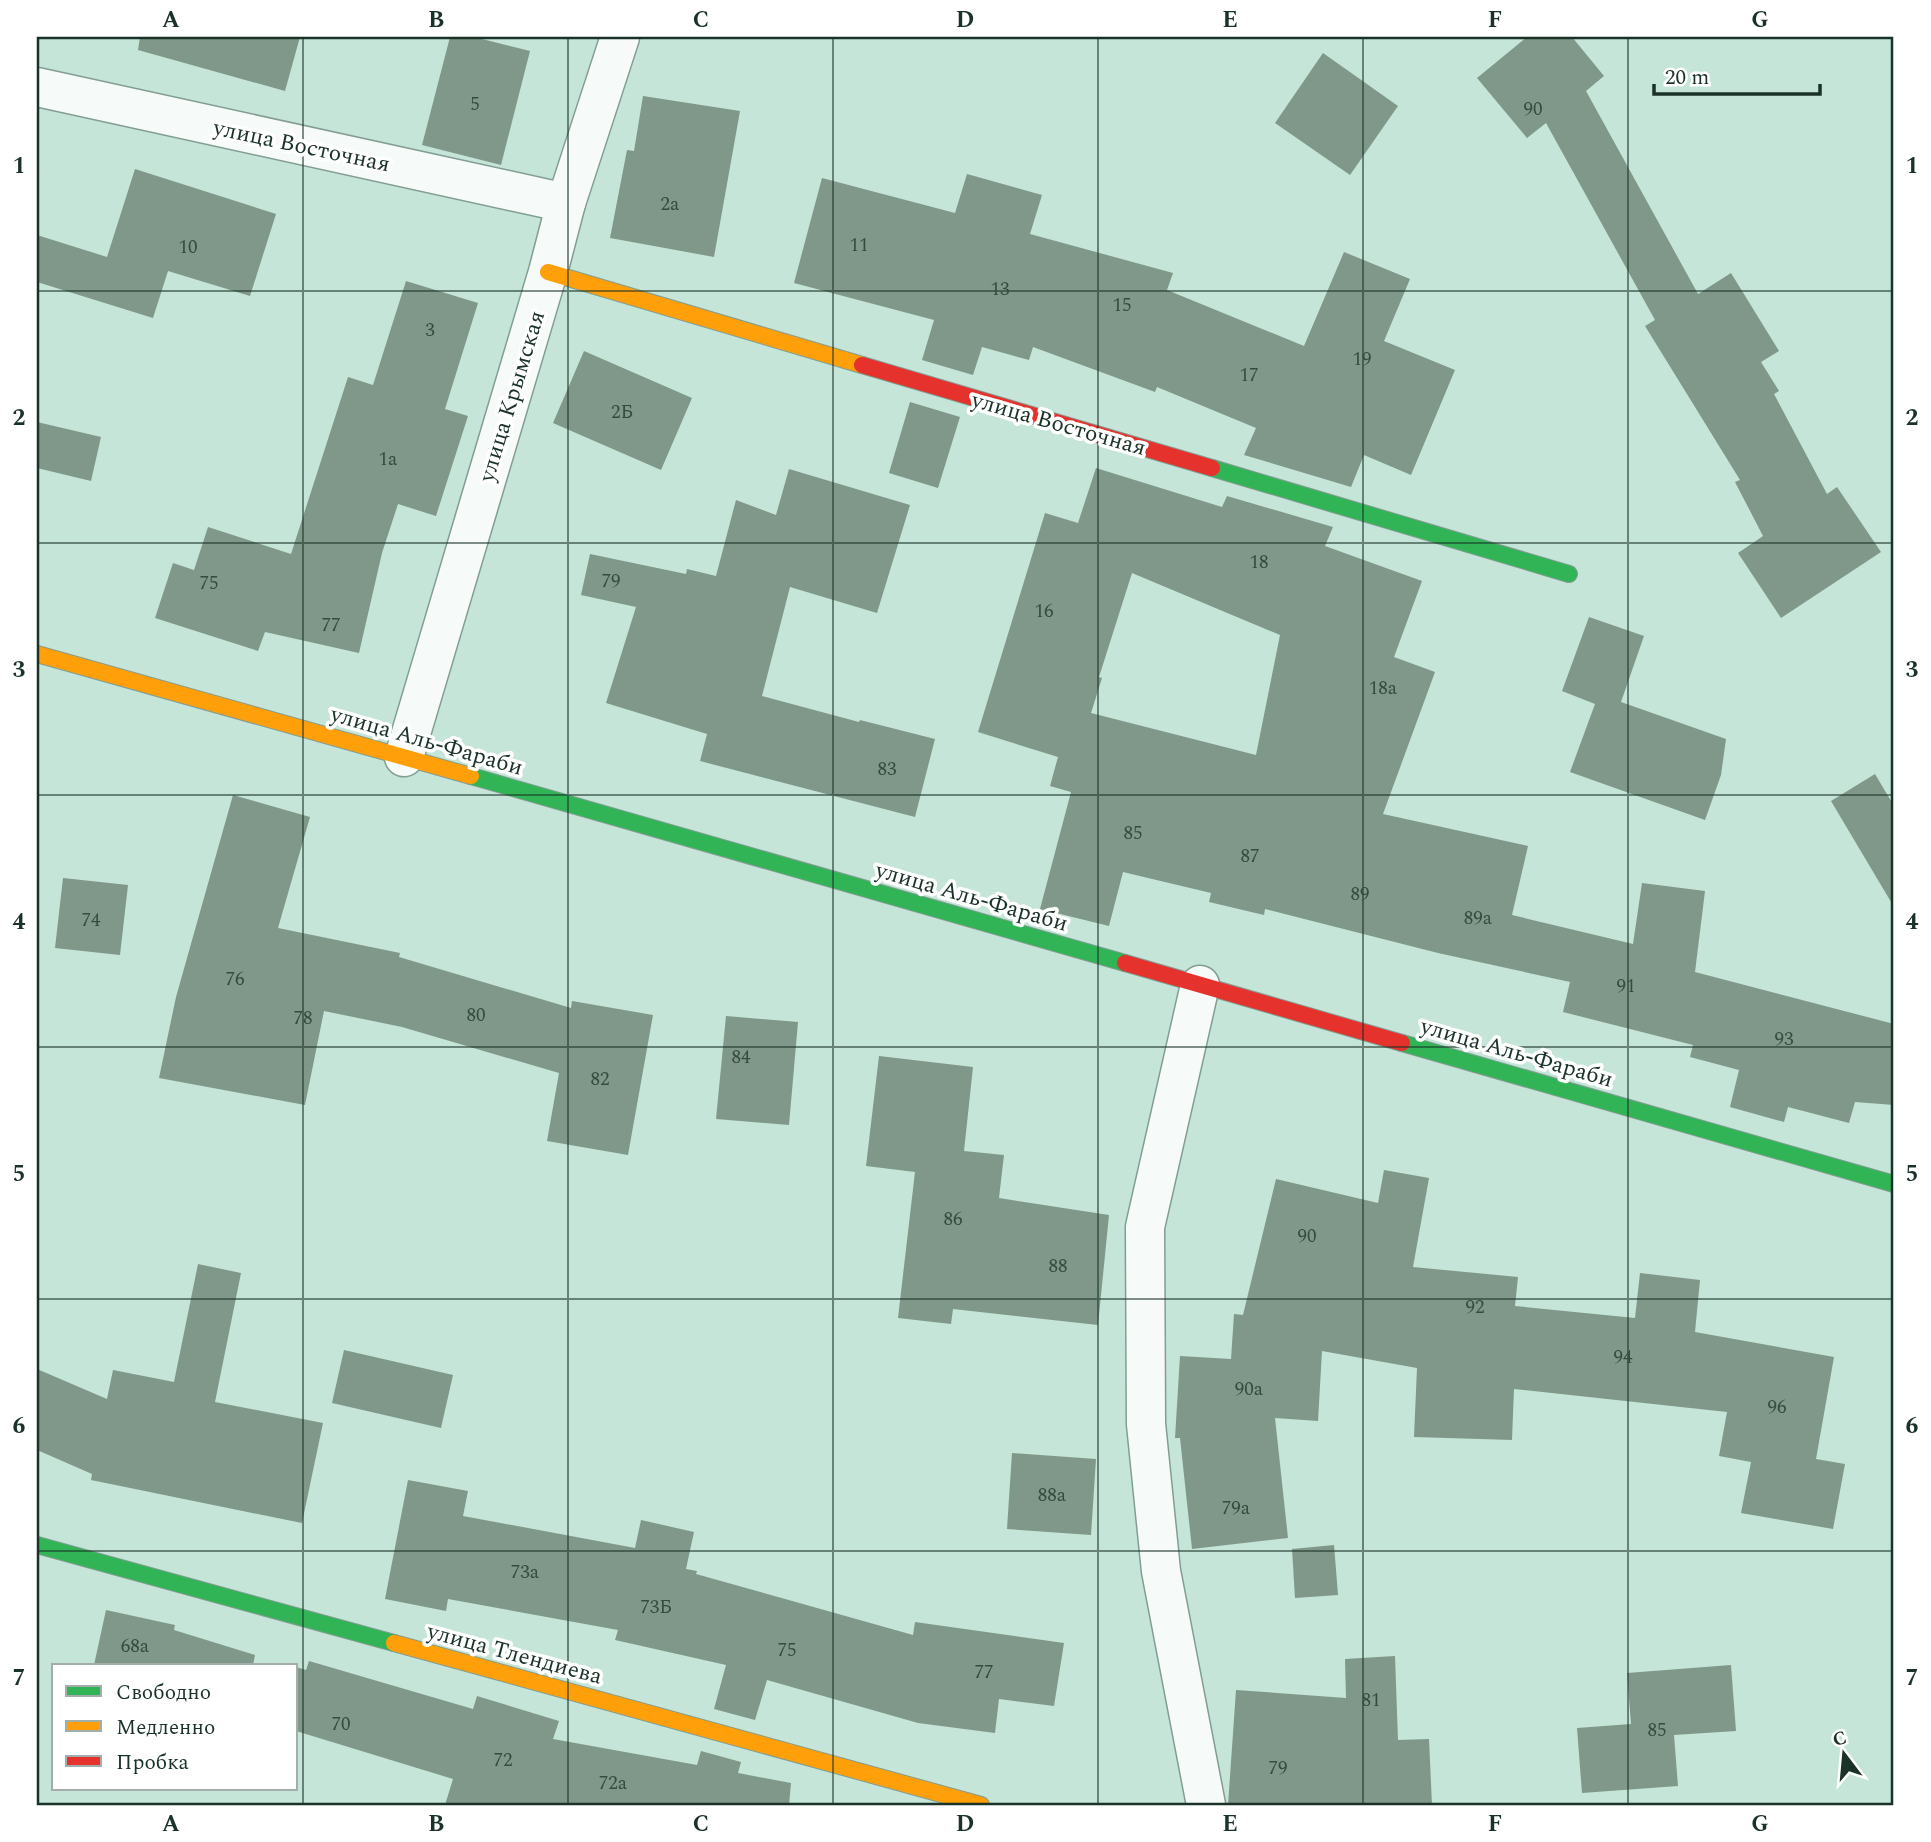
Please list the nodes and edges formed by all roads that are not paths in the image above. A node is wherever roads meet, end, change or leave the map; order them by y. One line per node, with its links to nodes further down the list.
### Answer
1 (620, 37): 3 (street, улица Крымская)
2 (37, 87): 3 (street, улица Восточная)
3 (566, 203): 4 (street, улица Крымская)
4 (548, 272): 5 (street, улица Восточная); 7 (street, улица Крымская)
5 (1569, 574)
6 (37, 654): 7 (street, улица Аль-Фараби)
7 (404, 757): 8 (street, улица Аль-Фараби)
8 (1200, 985): 9 (street, улица Аль-Фараби); 12 (street)
9 (1894, 1184)
10 (37, 1545): 11 (street, улица Тлендиева)
11 (981, 1805)
12 (1206, 1805)

